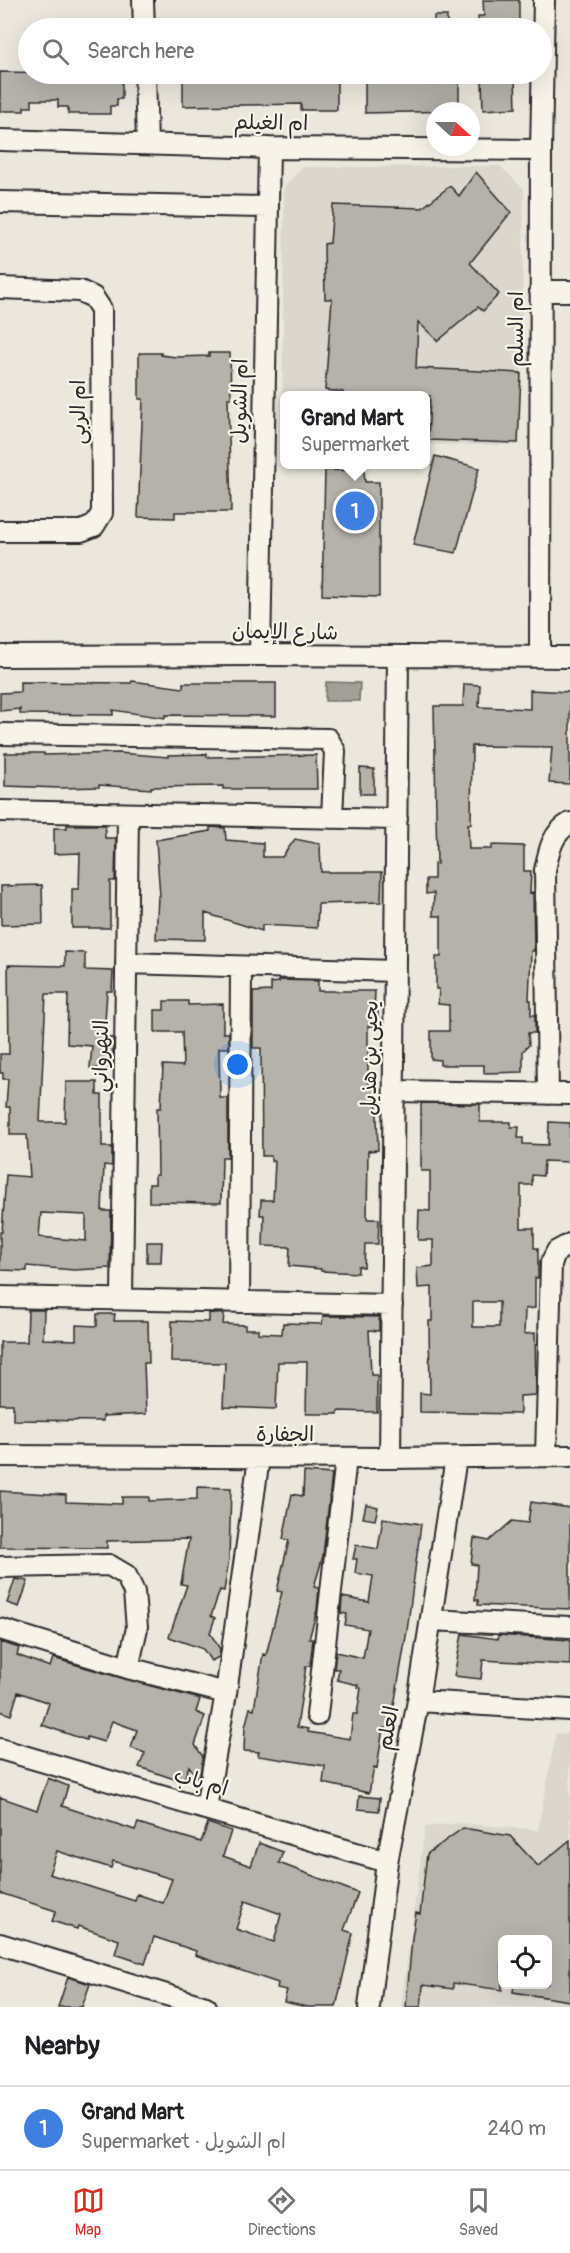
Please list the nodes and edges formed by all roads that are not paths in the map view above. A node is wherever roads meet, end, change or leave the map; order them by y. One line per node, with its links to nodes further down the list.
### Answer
1 (143, 0): 3 (street)
2 (544, 0): 4 (street, ام السلم)
3 (144, 18)
4 (544, 18)
5 (145, 84): 8 (street)
6 (542, 84): 10 (street, ام السلم)
7 (0, 140): 8 (street, ام الغيلم)
8 (147, 144): 9 (street, ام الغيلم)
9 (269, 148): 10 (street, ام الغيلم); 12 (street, ام الشويل)
10 (541, 150): 14 (street, ام السلم)
11 (0, 202): 12 (street)
12 (268, 207): 17 (street, ام الشويل)
13 (0, 288): 16 (street, ام الربى)
14 (540, 291): 15 (street); 20 (street, ام السلم)
15 (570, 291)
16 (0, 531)
17 (260, 655): 18 (street, شارع الإيمان); 19 (street, شارع الإيمان)
18 (0, 656)
19 (398, 657): 20 (street, شارع الإيمان); 26 (street, يحيى بن هذيل)
20 (540, 657): 21 (street, شارع الإيمان)
21 (570, 657)
22 (0, 734): 25 (street)
23 (0, 811): 24 (street)
24 (128, 814): 25 (street); 28 (street, النهرواني)
25 (332, 818): 26 (street)
26 (397, 819): 30 (street, يحيى بن هذيل)
27 (570, 823): 32 (street)
28 (126, 963): 29 (street); 36 (street, النهرواني)
29 (241, 966): 30 (street); 37 (street)
30 (395, 971): 31 (street, يحيى بن هذيل)
31 (394, 1091): 32 (street); 38 (street, يحيى بن هذيل)
32 (548, 1094): 33 (street)
33 (570, 1094)
34 (570, 1244): 40 (street)
35 (0, 1297): 36 (street)
36 (122, 1299): 37 (street)
37 (239, 1302): 38 (street)
38 (392, 1305): 44 (street, يحيى بن هذيل)
39 (0, 1456): 42 (street, الجفارة)
40 (546, 1456): 41 (street, الجفارة); 45 (street, الجفارة)
41 (570, 1456)
42 (260, 1458): 43 (street, الجفارة); 51 (street)
43 (346, 1458): 44 (street, الجفارة); 54 (street)
44 (390, 1458): 45 (street, الجفارة)
45 (456, 1458): 47 (street, العلم)
46 (0, 1567): 50 (street)
47 (431, 1620): 48 (street); 52 (street, العلم)
48 (570, 1627)
49 (0, 1629): 50 (street)
50 (128, 1668): 51 (street)
51 (226, 1693): 56 (street)
52 (418, 1701): 53 (street); 57 (street, العلم)
53 (570, 1710)
54 (317, 1715)
55 (0, 1749): 56 (street, ام باب)
56 (206, 1808): 57 (street, ام باب)
57 (387, 1862): 60 (street, العلم)
58 (0, 1944): 59 (street)
59 (206, 2007)
60 (369, 2007)

